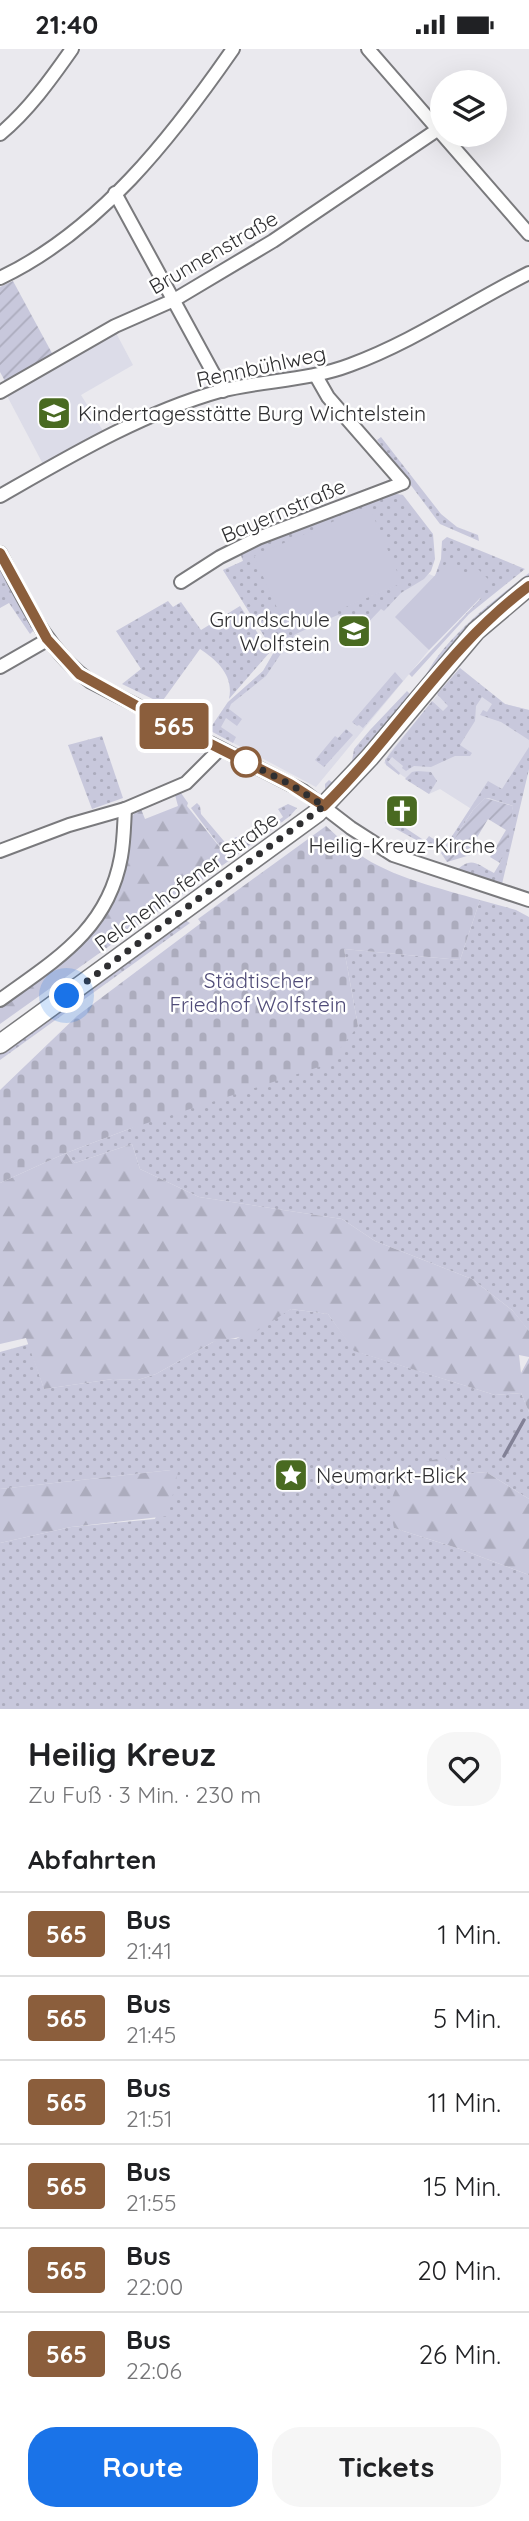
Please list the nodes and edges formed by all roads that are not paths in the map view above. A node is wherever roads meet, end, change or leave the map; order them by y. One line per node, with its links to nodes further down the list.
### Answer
1 (72, 49): 5 (street)
2 (233, 49): 8 (street)
3 (368, 49): 4 (street)
4 (430, 122)
5 (0, 134)
6 (430, 135): 12 (street, Brunnenstraße)
7 (452, 147): 9 (street)
8 (115, 193): 11 (street); 12 (street)
9 (529, 234)
10 (529, 273): 13 (street, Rennbühlweg)
11 (0, 278)
12 (174, 300): 14 (street); 15 (street, Brunnenstraße)
13 (316, 376): 14 (street, Rennbühlweg); 18 (street, Bayernstraße)
14 (223, 391): 16 (street, Rennbühlweg)
15 (0, 392)
16 (0, 496)
17 (0, 553): 20 (street)
18 (181, 582)
19 (529, 586): 23 (main road, Pelchenhofener Straße)
20 (47, 639): 21 (street); 22 (street)
21 (0, 667)
22 (220, 749): 23 (street); 24 (street)
23 (324, 806): 26 (street); 28 (main road, Pelchenhofener Straße)
24 (125, 809): 25 (street); 27 (street)
25 (0, 851)
26 (529, 900)
27 (0, 1000)
28 (0, 1044)

